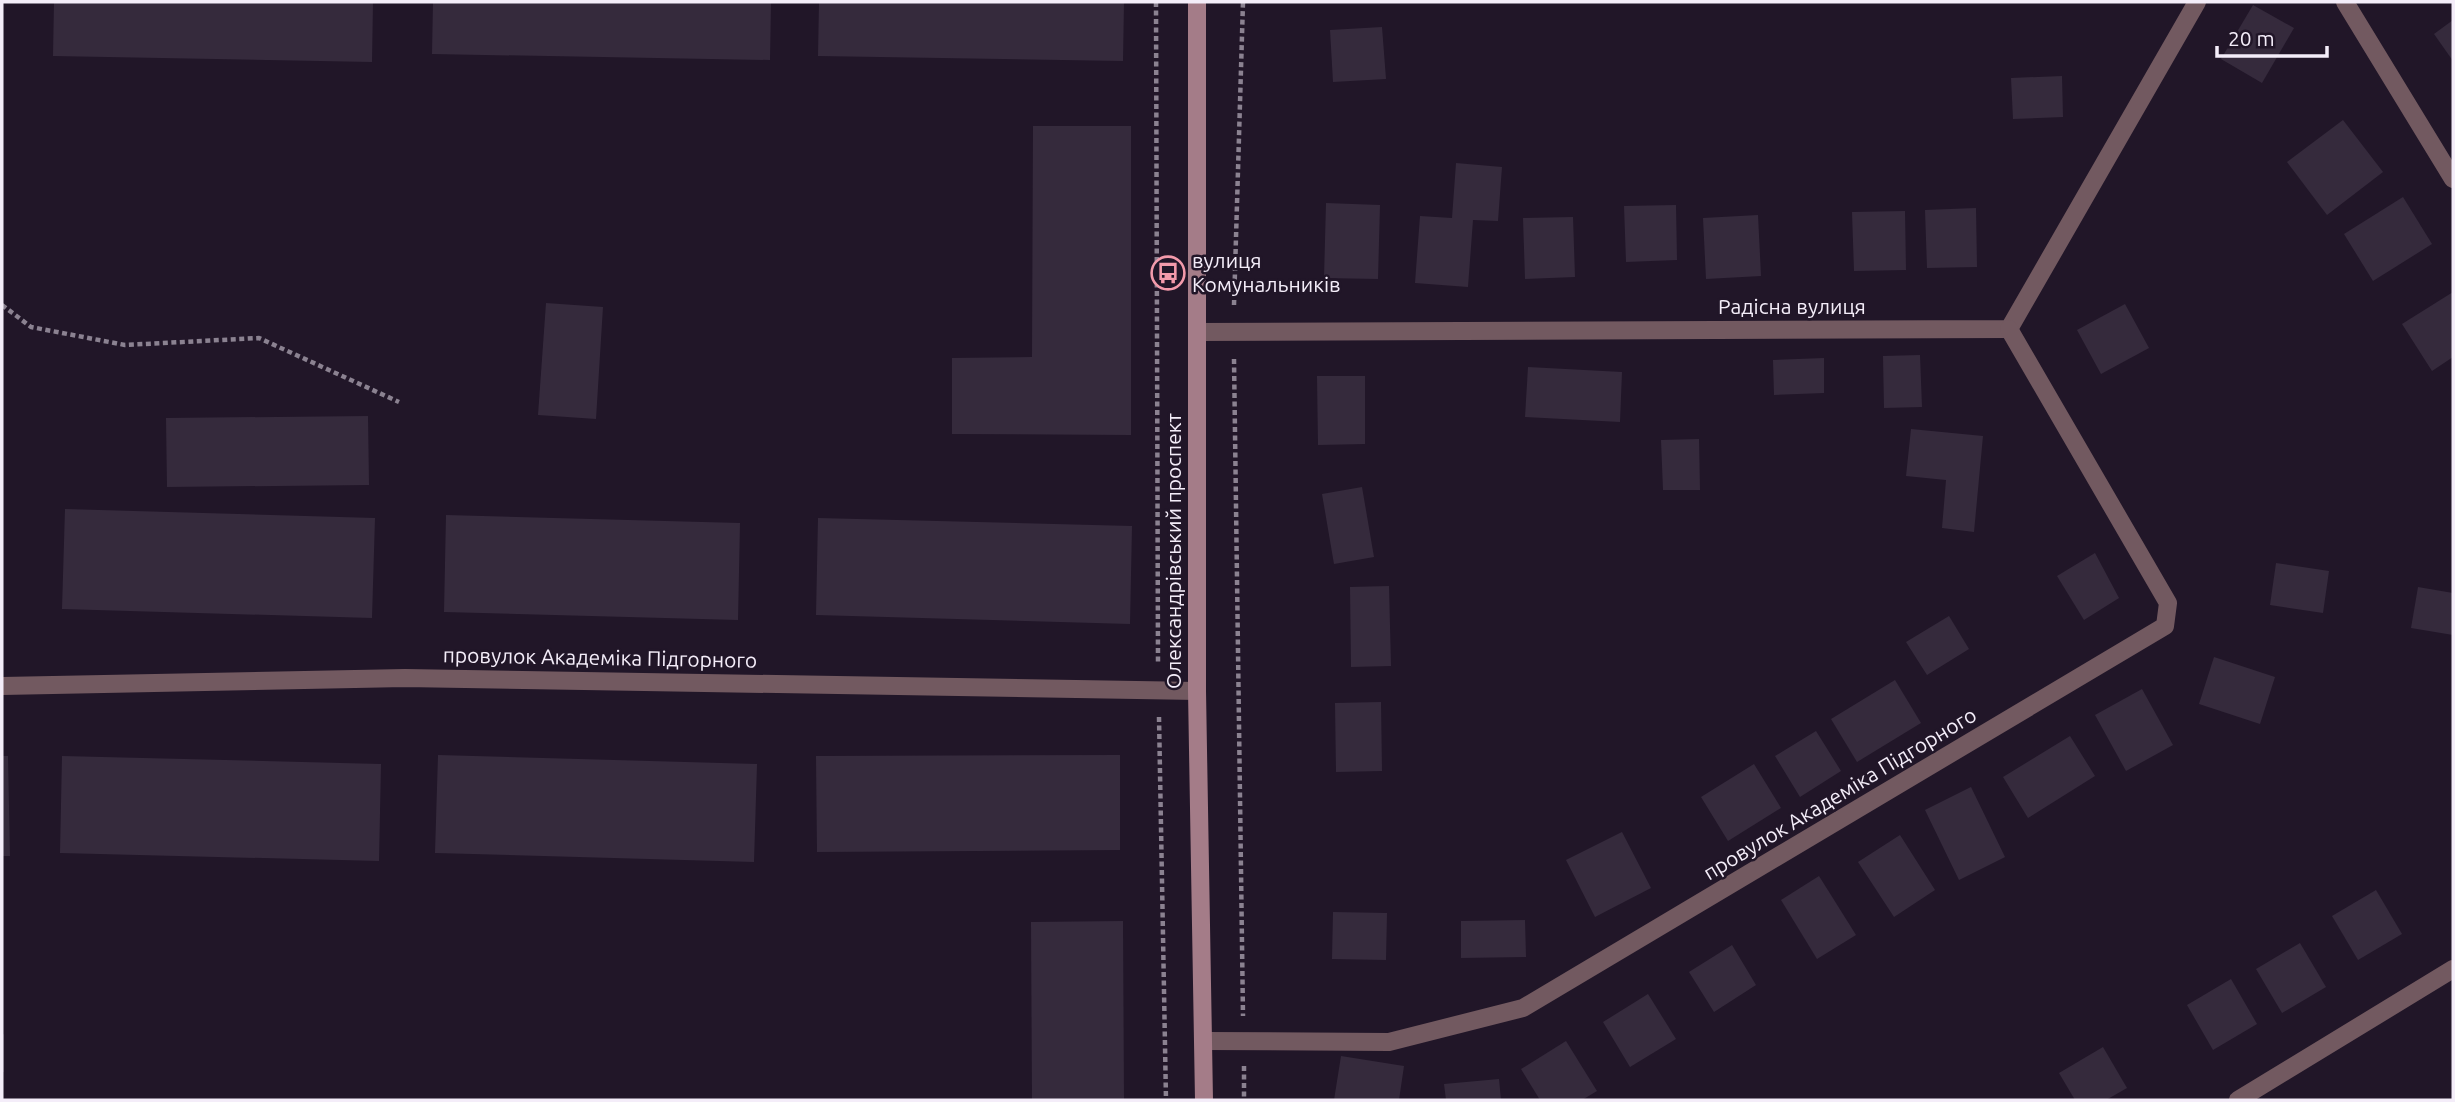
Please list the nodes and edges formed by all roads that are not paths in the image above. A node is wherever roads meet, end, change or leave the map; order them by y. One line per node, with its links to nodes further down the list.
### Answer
1 (1197, 2): 6 (main road, Олександрівський проспект)
2 (2197, 2): 5 (street)
3 (2345, 2): 4 (street)
4 (2453, 179)
5 (2009, 329): 6 (street, Радісна вулиця); 10 (street, провулок Академіка Підгорного)
6 (1197, 332): 8 (main road, Олександрівський проспект)
7 (2, 686): 8 (street, провулок Академіка Підгорного)
8 (1197, 691): 10 (main road, Олександрівський проспект)
9 (2453, 969): 12 (street)
10 (1204, 1041): 11 (main road, Олександрівський проспект)
11 (1204, 1100)
12 (2238, 1100)

